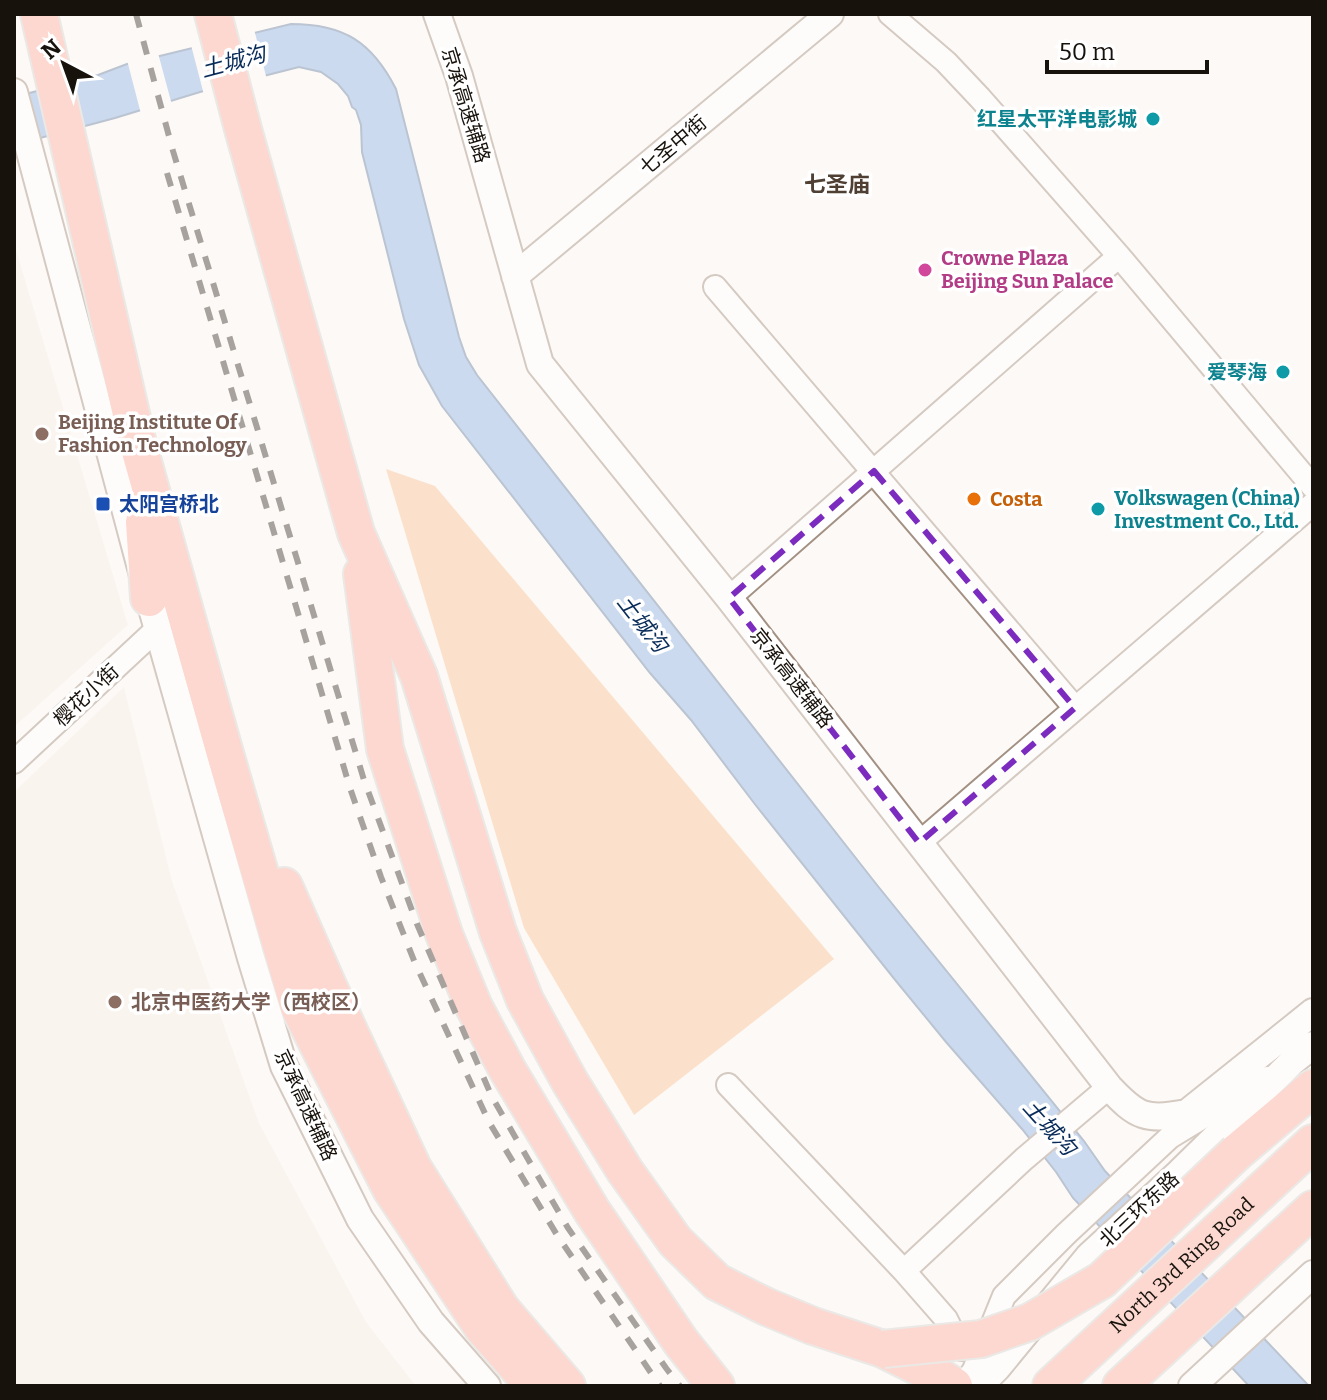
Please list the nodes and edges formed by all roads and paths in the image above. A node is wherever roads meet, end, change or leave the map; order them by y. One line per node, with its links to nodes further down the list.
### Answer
1 (213, 14): 14 (highway)
2 (437, 14): 8 (street, 京承高速辅路)
3 (830, 14): 8 (street, 七圣中街)
4 (890, 14): 7 (street)
5 (42, 27): 10 (highway)
6 (14, 92): 16 (street, 京承高速辅路)
7 (1119, 256): 11 (street); 12 (street)
8 (515, 276): 15 (street, 京承高速辅路)
9 (715, 287): 11 (street)
10 (138, 444): 16 (highway); 18 (highway)
11 (874, 471): 15 (street); 17 (street)
12 (1313, 487)
13 (1313, 504): 17 (street)
14 (356, 533): 29 (highway); 36 (highway)
15 (729, 598): 20 (street, 京承高速辅路)
16 (153, 613): 19 (street, 樱花小街); 33 (street, 京承高速辅路)
17 (1075, 708): 20 (street)
18 (224, 750): 34 (highway); 35 (highway)
19 (14, 762)
20 (919, 843): 24 (street, 京承高速辅路)
21 (1313, 1012): 24 (street, 京承高速辅路)
22 (1306, 1065): 29 (highway, bridge); 32 (street, 北三环东路); 32 (street)
23 (728, 1085): 27 (street)
24 (1109, 1087): 27 (street)
25 (1313, 1143): 37 (highway, North 3rd Ring Road)
26 (1305, 1222): 30 (highway)
27 (904, 1271): 32 (street)
28 (1308, 1279): 31 (street)
29 (883, 1349): 32 (highway)
30 (1134, 1374)
31 (1195, 1383)
32 (966, 1384)
33 (487, 1386)
34 (534, 1386)
35 (567, 1386)
36 (716, 1386)
37 (1051, 1386)

